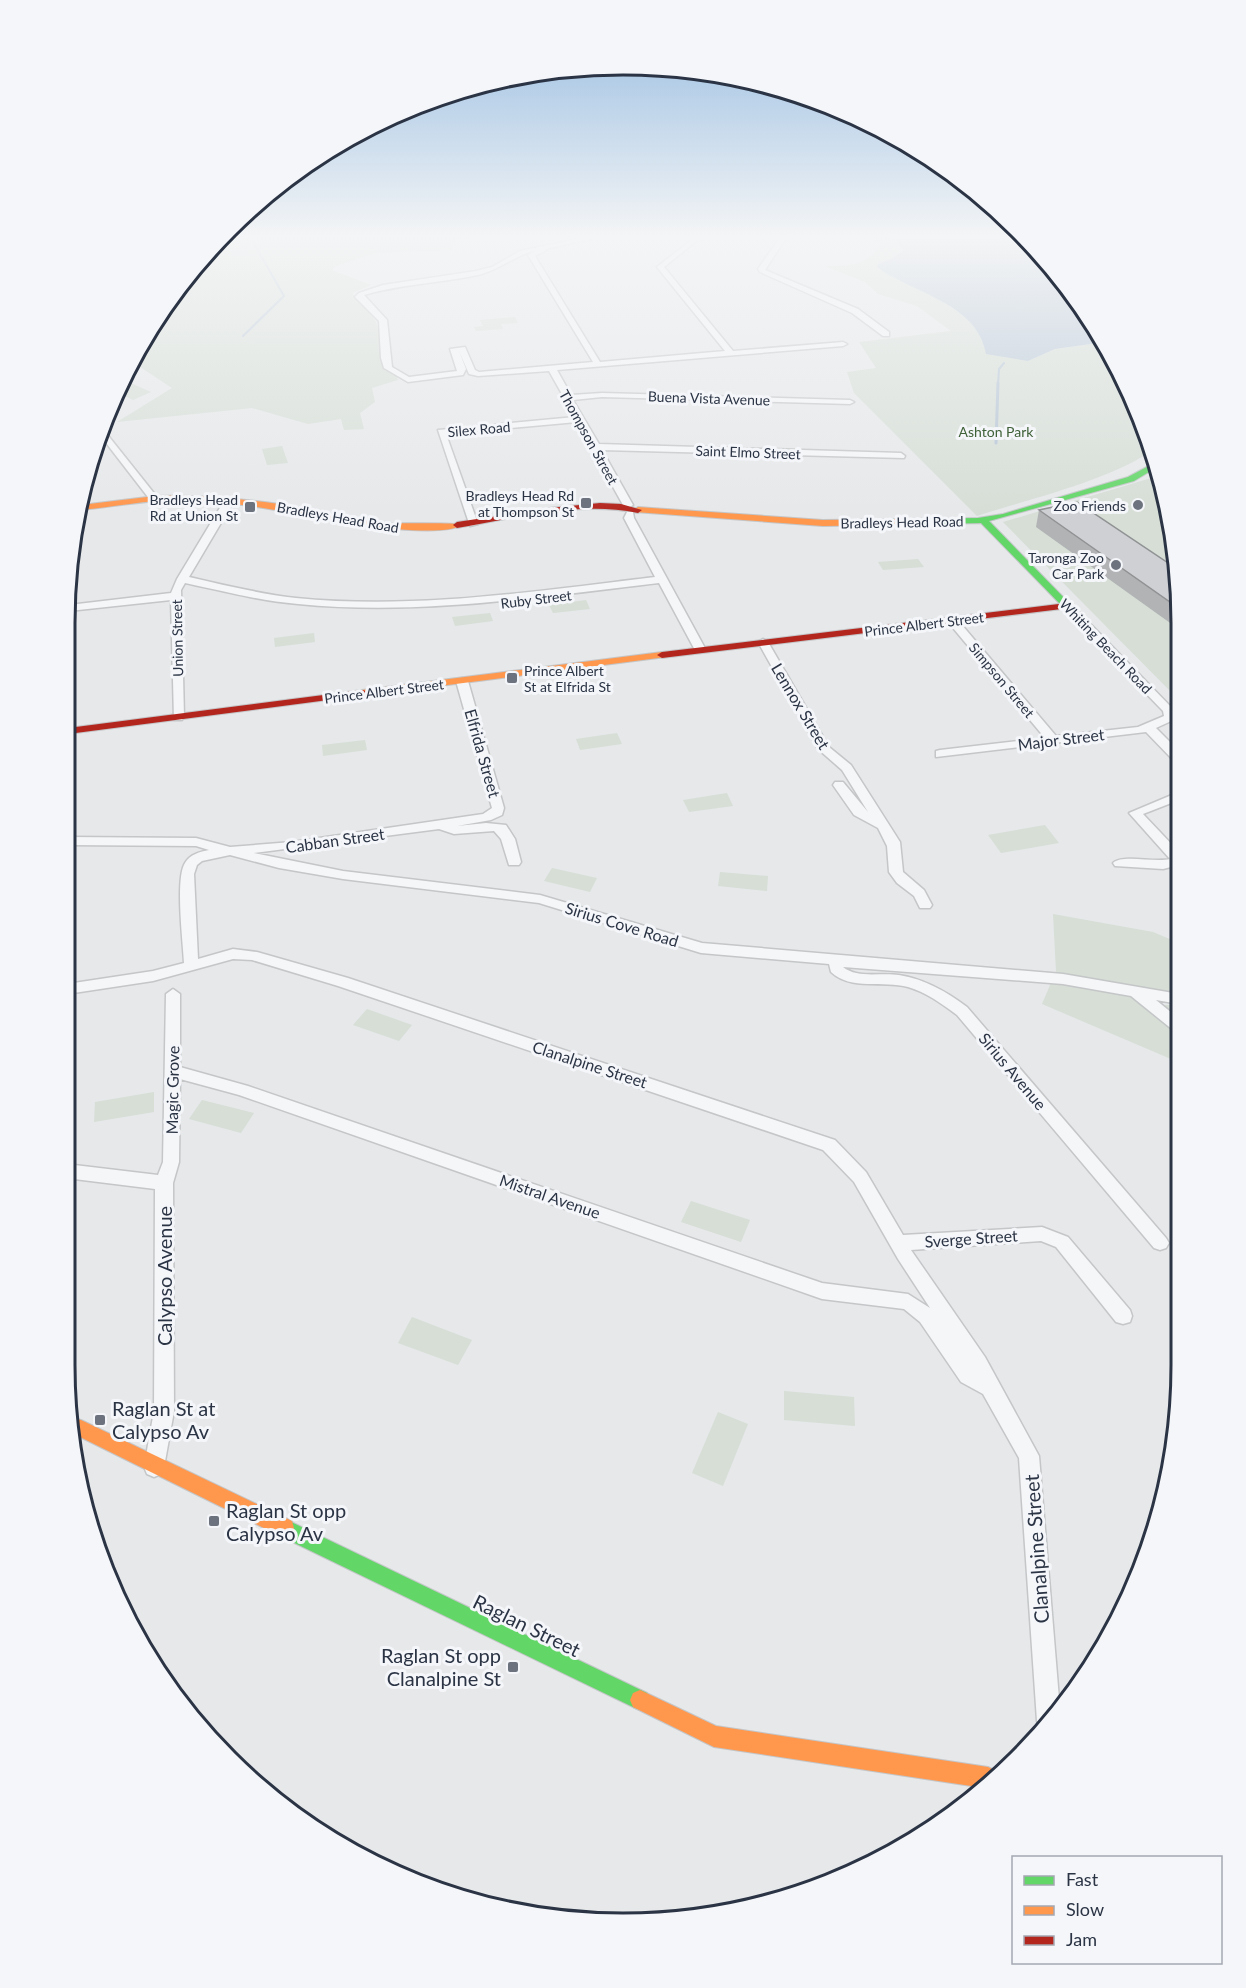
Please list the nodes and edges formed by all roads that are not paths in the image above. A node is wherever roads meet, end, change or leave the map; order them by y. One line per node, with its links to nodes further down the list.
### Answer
1 (383, 328): 10 (street)
2 (575, 328): 12 (street)
3 (710, 328): 11 (street)
4 (878, 328): 7 (street)
5 (891, 328): 6 (street)
6 (898, 333)
7 (886, 334)
8 (452, 336): 10 (street)
9 (843, 344): 11 (street)
10 (458, 348): 13 (street)
11 (730, 352): 12 (street)
12 (597, 363): 13 (street)
13 (551, 368): 14 (street, Thompson Street)
14 (567, 398): 15 (street, Buena Vista Avenue); 16 (street, Thompson Street)
15 (850, 402)
16 (579, 420): 18 (street, Thompson Street); 26 (street, Silex Road)
17 (107, 438): 21 (street)
18 (595, 447): 19 (street, Saint Elmo Street); 24 (street, Thompson Street)
19 (901, 456)
20 (1148, 469): 25 (street, Bradleys Head Road)
21 (154, 499): 22 (street, Bradleys Head Road); 23 (street, Bradleys Head Road)
22 (229, 501): 26 (street, Bradleys Head Road); 27 (street, Union Street)
23 (88, 506)
24 (627, 510): 25 (street, Bradleys Head Road); 26 (street, Bradleys Head Road); 28 (street, Thompson Street)
25 (984, 520): 30 (street, Whiting Beach Road)
26 (473, 524)
27 (183, 576): 28 (street, Ruby Street); 29 (street, Union Street)
28 (663, 582): 35 (street, Thompson Street)
29 (175, 596): 31 (street); 38 (street, Union Street)
30 (1065, 604): 32 (street, Prince Albert Street); 33 (street, Prince Albert Street); 37 (street, Whiting Beach Road)
31 (75, 607)
32 (952, 620): 33 (street, Prince Albert Street); 43 (street, Simpson Street)
33 (781, 639): 34 (street, Prince Albert Street)
34 (763, 642): 35 (street, Prince Albert Street); 49 (street, Lennox Street)
35 (700, 650): 36 (street, Prince Albert Street); 38 (street, Prince Albert Street)
36 (462, 681): 38 (street, Prince Albert Street); 48 (street, Elfrida Street)
37 (1171, 710)
38 (178, 715): 40 (street, Prince Albert Street); 42 (street, Prince Albert Street)
39 (1171, 718): 41 (street)
40 (75, 724)
41 (1149, 728): 43 (street, Major Street); 44 (street)
42 (75, 730)
43 (1052, 739): 45 (street, Major Street)
44 (1171, 751)
45 (940, 754)
46 (839, 785): 49 (street)
47 (1171, 799): 53 (street)
48 (441, 825): 52 (street, Cabban Street); 54 (street)
49 (883, 826): 58 (street, Lennox Street)
50 (75, 841): 51 (street, Sirius Cove Road)
51 (176, 843): 52 (street, Sirius Cove Road); 57 (street)
52 (228, 851): 57 (street); 59 (street, Sirius Cove Road)
53 (1171, 852)
54 (514, 862)
55 (1171, 862): 56 (street)
56 (1120, 863)
57 (187, 869): 60 (street)
58 (925, 905)
59 (837, 958): 62 (street, Sirius Cove Road); 70 (street, Sirius Avenue)
60 (190, 966): 61 (street, Clanalpine Street); 69 (street, Clanalpine Street)
61 (75, 988)
62 (1136, 992): 64 (street, Sirius Cove Road); 65 (street)
63 (173, 994): 66 (street, Magic Grove)
64 (1171, 998)
65 (1171, 1020)
66 (172, 1071): 68 (street, Magic Grove); 71 (street, Mistral Avenue)
67 (75, 1172): 68 (street, Calypso Avenue)
68 (164, 1183): 75 (street, Calypso Avenue)
69 (900, 1243): 72 (street, Sverge Street); 73 (street, Clanalpine Street)
70 (1160, 1243)
71 (927, 1316): 73 (street, Clanalpine Street)
72 (1123, 1316)
73 (990, 1388): 76 (street, Clanalpine Street)
74 (79, 1428): 75 (street, Raglan Street)
75 (154, 1467): 77 (street, Raglan Street)
76 (1048, 1710)
77 (984, 1777)

